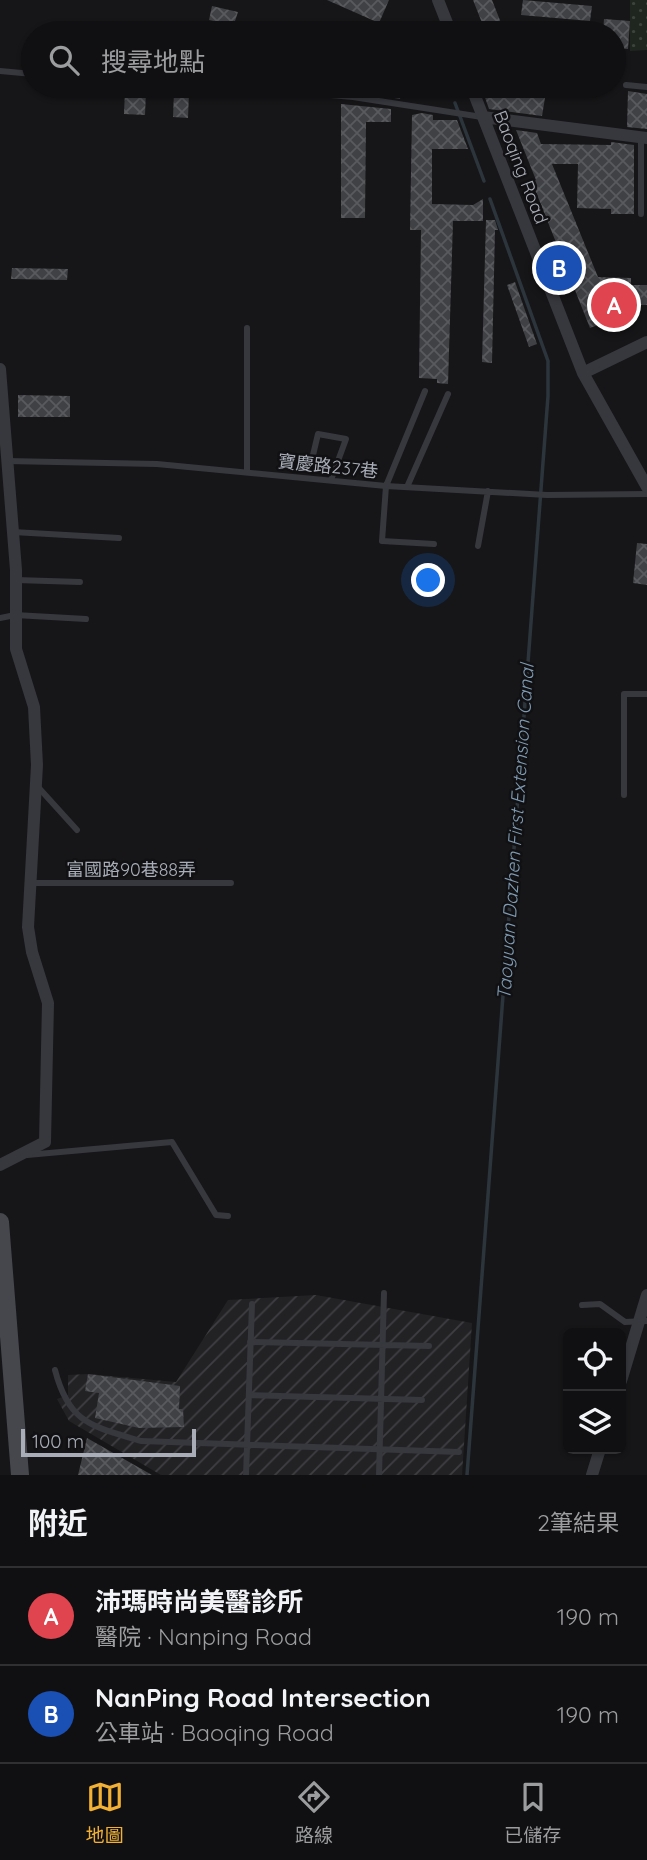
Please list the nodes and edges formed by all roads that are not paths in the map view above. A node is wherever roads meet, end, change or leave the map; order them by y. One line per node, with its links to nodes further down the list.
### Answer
1 (438, 0): 2 (street)
2 (446, 21)
3 (0, 72): 4 (lane)
4 (21, 73)
5 (626, 85): 6 (lane)
6 (647, 87)
7 (359, 98): 9 (lane)
8 (476, 98): 9 (street, Baoqing Road)
9 (483, 117): 10 (street); 15 (street, Baoqing Road)
10 (644, 138): 11 (lane)
11 (641, 214)
12 (247, 328): 20 (lane)
13 (647, 342): 15 (street)
14 (0, 369): 19 (street)
15 (583, 373): 24 (street, Baoqing Road)
16 (425, 391): 22 (lane)
17 (448, 394): 23 (lane)
18 (313, 455): 21 (lane)
19 (6, 461): 20 (lane, 寶慶路237巷); 27 (street)
20 (247, 471): 21 (lane, 寶慶路237巷)
21 (331, 480): 22 (lane, 寶慶路237巷)
22 (386, 486): 23 (lane, 寶慶路237巷); 29 (lane)
23 (407, 487): 25 (lane, 寶慶路237巷)
24 (647, 487)
25 (488, 491): 26 (lane, 寶慶路237巷); 30 (lane)
26 (647, 494)
27 (13, 532): 28 (lane); 31 (street)
28 (119, 538)
29 (434, 544)
30 (478, 546)
31 (16, 580): 32 (lane); 33 (street)
32 (80, 582)
33 (15, 615): 34 (lane); 35 (lane); 37 (street)
34 (0, 618)
35 (86, 619)
36 (647, 694): 38 (lane)
37 (36, 786): 39 (lane); 40 (street)
38 (624, 795)
39 (77, 830)
40 (31, 883): 41 (lane, 富國路90巷88弄); 42 (street)
41 (231, 883)
42 (18, 1156): 43 (street); 44 (lane)
43 (0, 1165)
44 (228, 1216)
45 (0, 1222): 63 (street)
46 (384, 1293): 52 (lane)
47 (647, 1295): 50 (street)
48 (252, 1304): 51 (lane)
49 (582, 1305): 50 (lane)
50 (643, 1321): 54 (street)
51 (250, 1342): 52 (lane); 56 (lane)
52 (383, 1345): 53 (lane); 57 (lane)
53 (429, 1346)
54 (626, 1367)
55 (55, 1370): 59 (lane)
56 (249, 1395): 57 (lane); 59 (lane)
57 (381, 1400): 58 (lane); 60 (lane)
58 (422, 1400)
59 (247, 1445): 60 (lane); 64 (lane)
60 (380, 1450): 61 (lane); 65 (lane)
61 (459, 1452)
62 (598, 1454): 66 (street)
63 (20, 1475)
64 (247, 1475)
65 (379, 1475)
66 (592, 1475)

